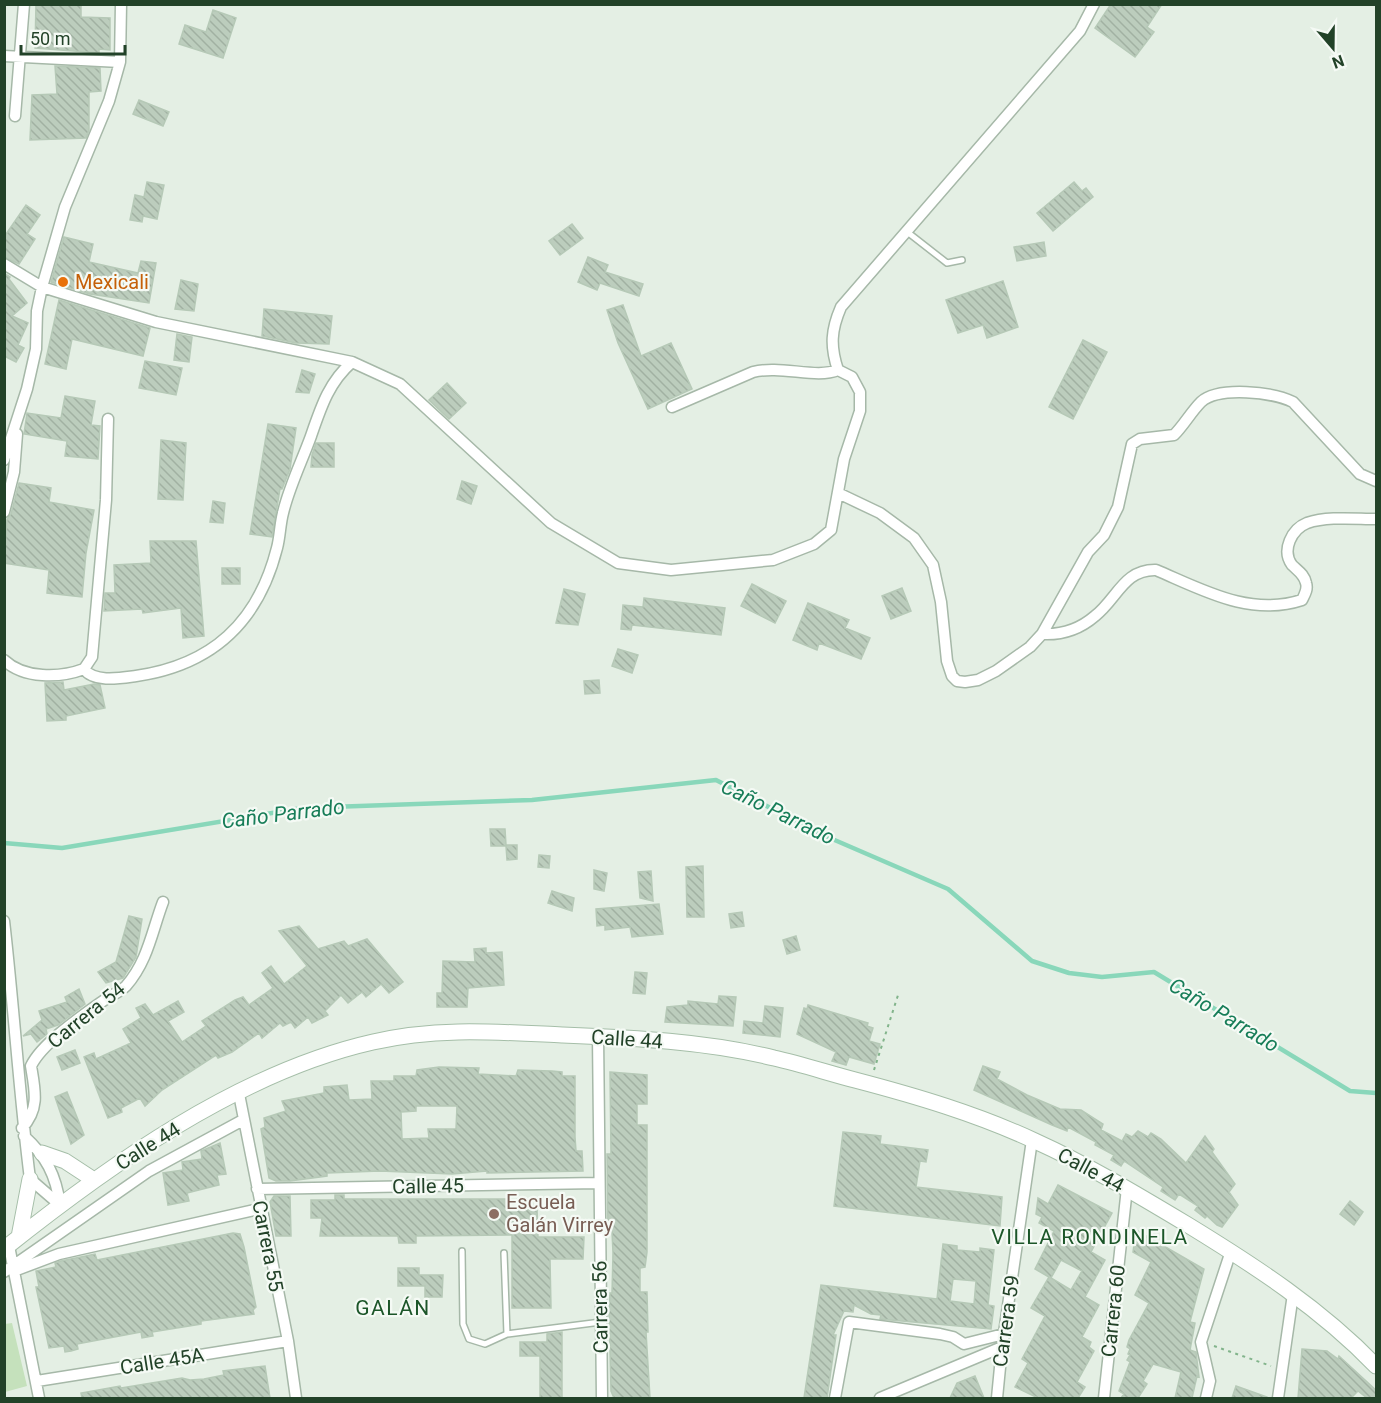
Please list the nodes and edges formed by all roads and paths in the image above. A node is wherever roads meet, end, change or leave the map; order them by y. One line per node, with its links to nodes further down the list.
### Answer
1 (24, 4): 5 (street)
2 (121, 4): 6 (street)
3 (1094, 4): 8 (street)
4 (4, 56): 5 (street)
5 (20, 57): 6 (street); 7 (street)
6 (120, 62): 11 (street)
7 (15, 116)
8 (906, 231): 9 (lane); 13 (street)
9 (962, 260)
10 (4, 264): 11 (street)
11 (42, 287): 12 (street); 16 (street)
12 (352, 362): 19 (street); 24 (street)
13 (838, 370): 14 (street); 19 (street)
14 (672, 407)
15 (108, 419): 24 (street)
16 (15, 432): 17 (street); 20 (street)
17 (4, 460)
18 (1377, 481): 22 (street)
19 (838, 493): 22 (street)
20 (4, 512)
21 (1377, 519): 22 (street)
22 (1042, 634)
23 (4, 660): 24 (street)
24 (84, 669)
25 (163, 902): 32 (street, Carrera 54)
26 (4, 921): 32 (street)
27 (899, 992): 29 (path)
28 (598, 1036): 29 (main road, Calle 44); 30 (main road, Calle 44); 37 (street, Carrera 56)
29 (870, 1084): 33 (main road, Calle 44)
30 (239, 1094): 31 (street, Carrera 55); 36 (main road, Calle 44)
31 (243, 1120): 39 (street, Carrera 55); 46 (street, Calle 44)
32 (23, 1132): 34 (street); 35 (street)
33 (1032, 1140): 38 (main road, Calle 44); 50 (street, Carrera 59)
34 (42, 1153): 36 (main road); 40 (street)
35 (30, 1179): 40 (street); 42 (main road)
36 (94, 1180): 40 (main road, Calle 44)
37 (598, 1183): 39 (street, Calle 45); 48 (street, Carrera 56)
38 (1127, 1188): 44 (main road, Calle 44); 63 (street, Carrera 60)
39 (257, 1189): 41 (street, Carrera 55)
40 (60, 1205): 42 (main road, Calle 44)
41 (260, 1209): 46 (street); 51 (street, Carrera 55)
42 (11, 1244): 46 (street)
43 (462, 1251): 49 (lane)
44 (1231, 1251): 47 (main road, Calle 44); 52 (street)
45 (504, 1253): 49 (lane)
46 (10, 1269): 56 (street)
47 (1293, 1294): 54 (main road, Calle 44); 55 (street)
48 (601, 1322): 49 (lane); 59 (street, Carrera 56)
49 (507, 1334)
50 (1004, 1334): 53 (street, Carrera 59); 60 (street)
51 (288, 1341): 56 (street, Calle 45A); 58 (street, Carrera 55)
52 (1201, 1342): 55 (path); 64 (street)
53 (1002, 1347): 61 (street); 62 (street, Carrera 59)
54 (1377, 1366)
55 (1283, 1369): 65 (street)
56 (37, 1381): 57 (street)
57 (39, 1398)
58 (296, 1398)
59 (602, 1398)
60 (836, 1398)
61 (880, 1398)
62 (1000, 1398)
63 (1104, 1398)
64 (1206, 1398)
65 (1278, 1398)

